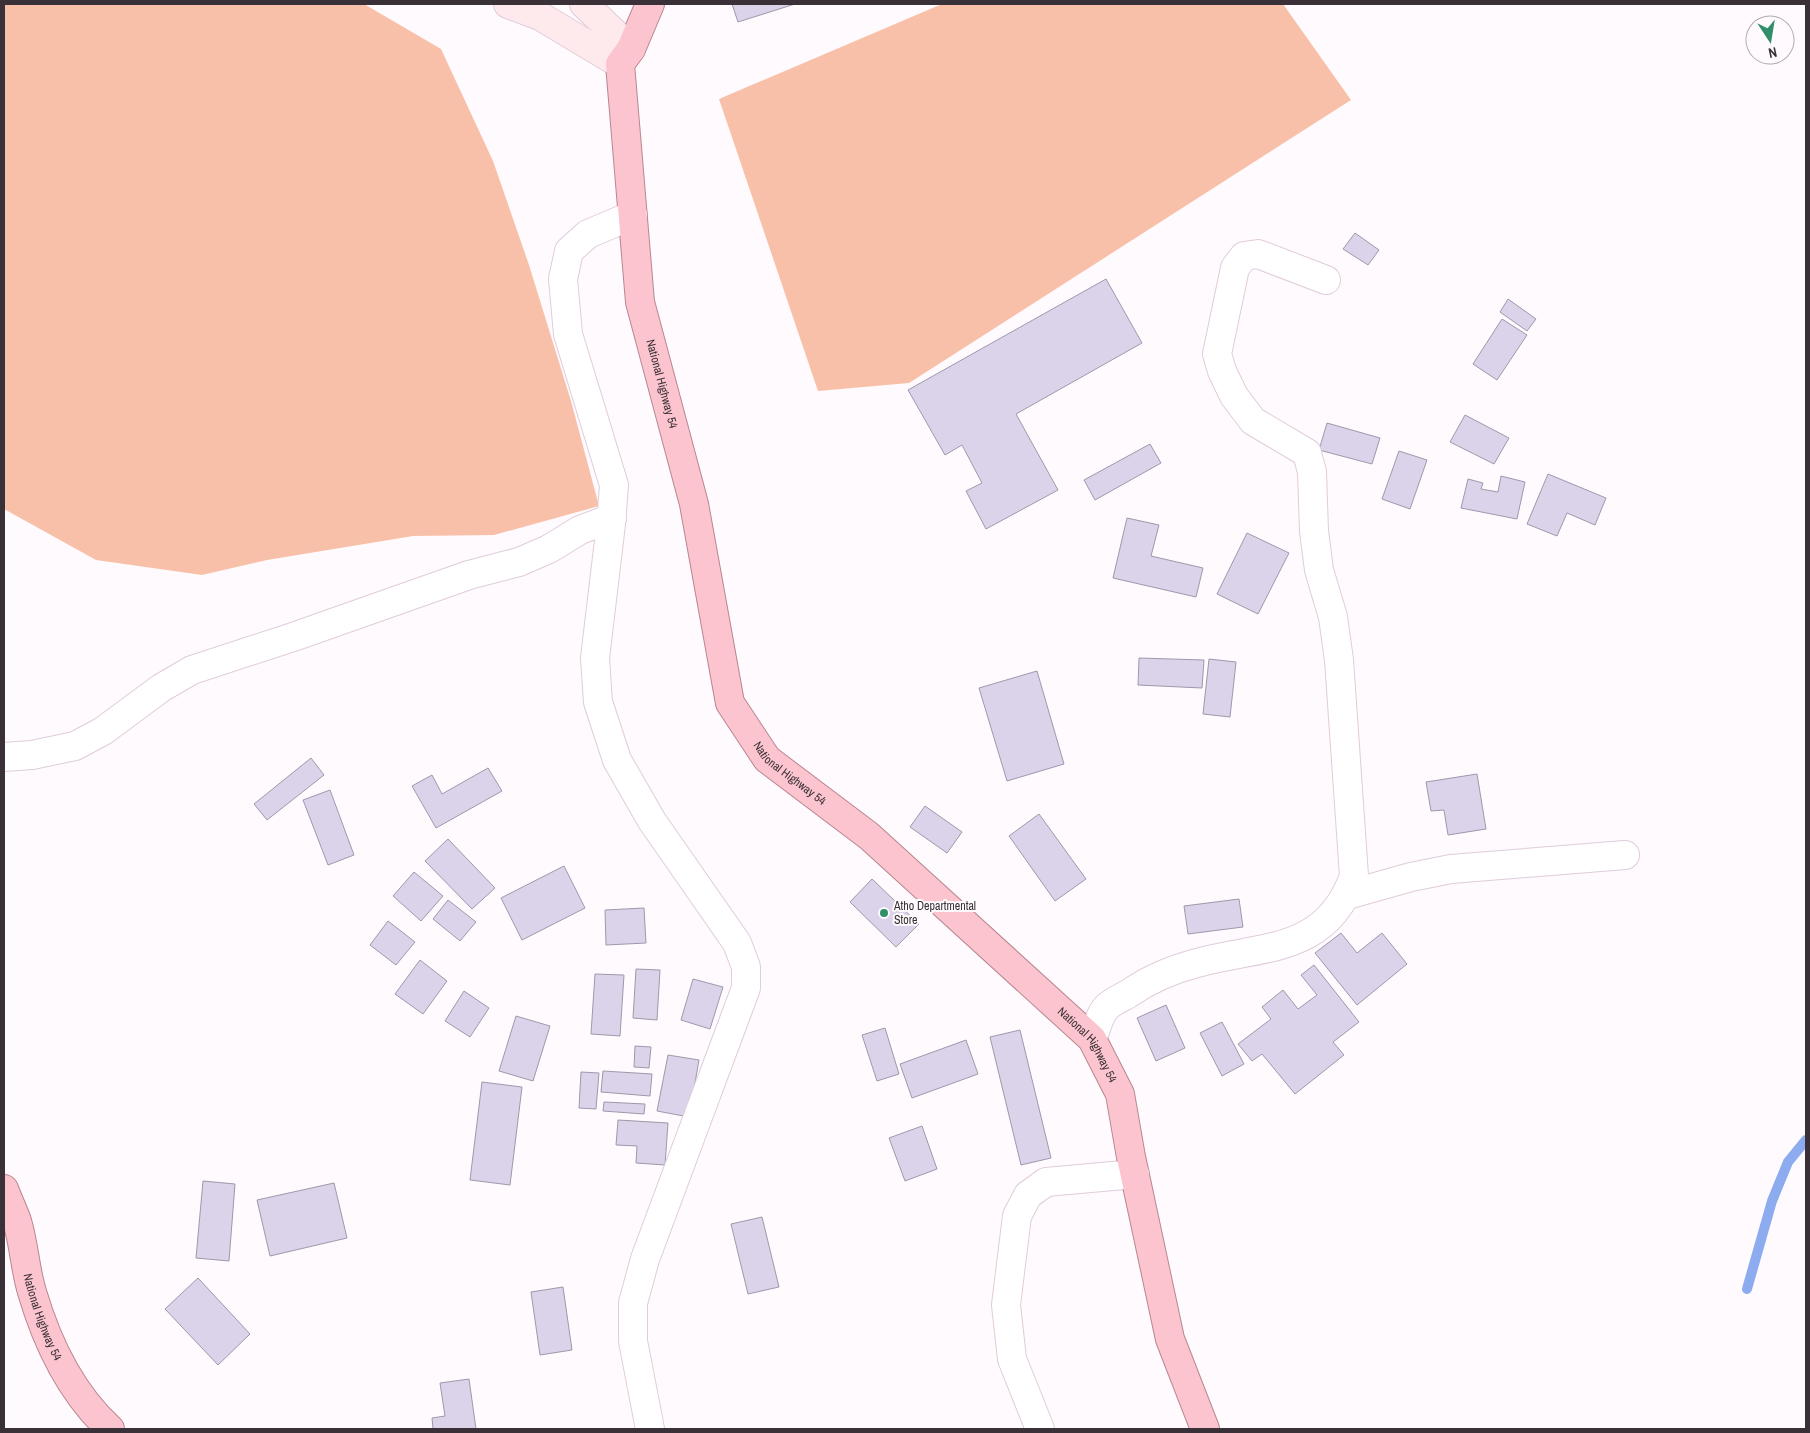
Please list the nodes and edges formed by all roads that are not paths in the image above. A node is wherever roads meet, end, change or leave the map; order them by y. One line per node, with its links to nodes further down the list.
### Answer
1 (508, 4): 4 (main road)
2 (584, 4): 4 (main road)
3 (650, 4): 4 (highway, National Highway 54)
4 (626, 57): 5 (highway, National Highway 54)
5 (633, 215): 7 (street); 11 (highway, National Highway 54)
6 (1326, 280): 10 (street)
7 (612, 518): 8 (street); 15 (street)
8 (4, 757)
9 (1625, 855): 10 (street)
10 (1347, 895): 11 (street)
11 (1092, 1040): 12 (highway, National Highway 54)
12 (1135, 1174): 16 (street); 17 (highway, National Highway 54)
13 (4, 1189): 14 (highway, National Highway 54)
14 (110, 1429)
15 (650, 1429)
16 (1040, 1429)
17 (1205, 1429)

